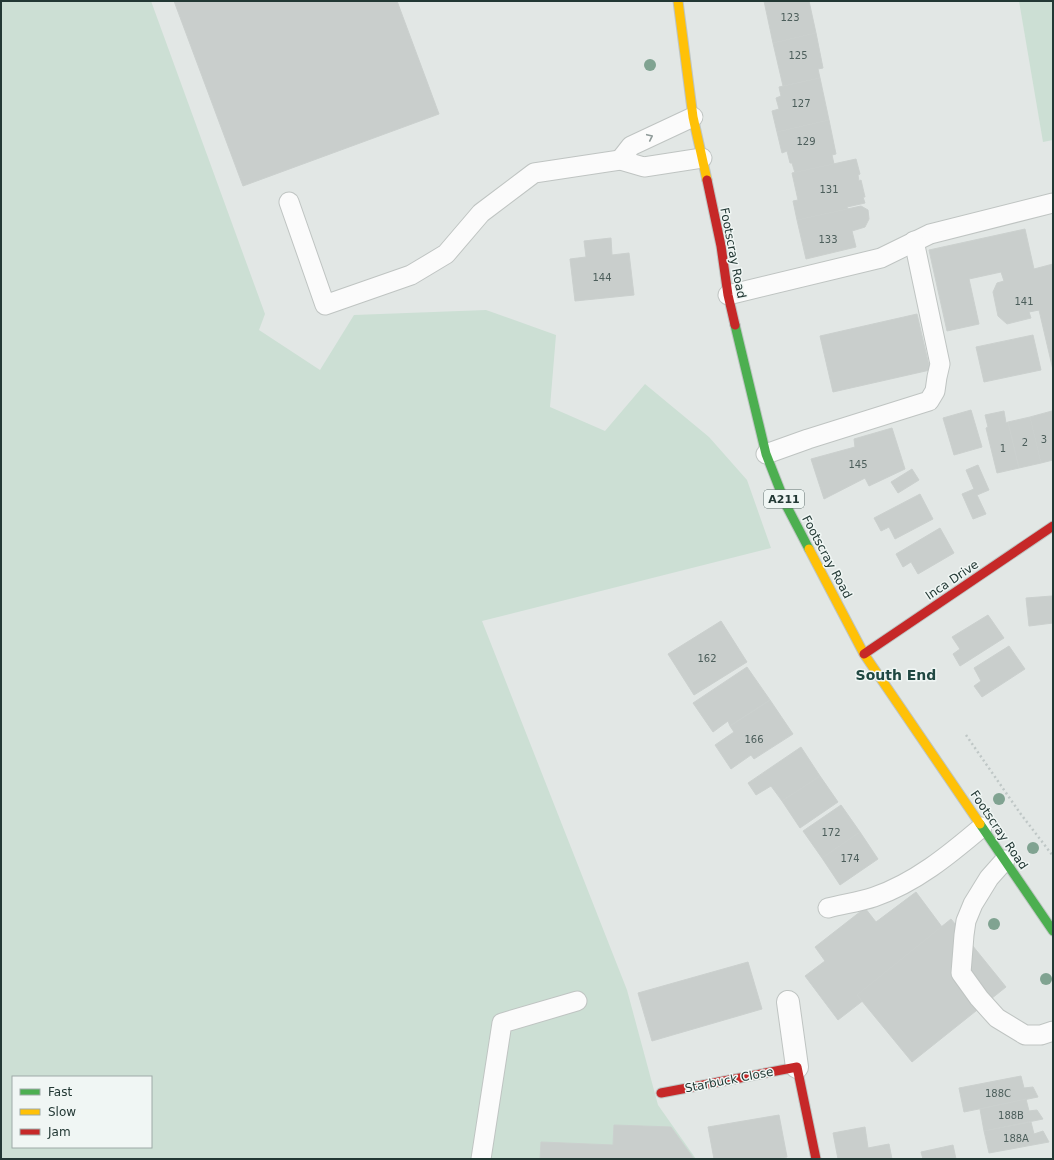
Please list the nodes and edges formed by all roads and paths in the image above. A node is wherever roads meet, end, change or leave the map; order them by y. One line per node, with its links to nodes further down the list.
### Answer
1 (678, 1): 2 (main road, Footscray Road / A211)
2 (693, 117): 3 (main road, Footscray Road / A211); 4 (lane, one-way to 2)
3 (702, 158): 4 (lane); 8 (main road, Footscray Road / A211)
4 (620, 160): 5 (lane)
5 (289, 202)
6 (1053, 203): 7 (lane)
7 (914, 241): 8 (lane); 9 (lane)
8 (728, 295): 9 (main road, Footscray Road / A211)
9 (766, 454): 11 (main road, Footscray Road / A211)
10 (1053, 526): 11 (main road, Inca Drive)
11 (864, 654): 13 (main road, Footscray Road / A211)
12 (966, 735): 14 (path)
13 (982, 827): 15 (main road, Footscray Road / A211); 16 (lane)
14 (1053, 856)
15 (1004, 860): 17 (main road, Footscray Road / A211); 20 (lane)
16 (828, 908)
17 (1053, 931)
18 (577, 1001): 23 (lane)
19 (788, 1002): 21 (street)
20 (1053, 1031)
21 (797, 1067): 22 (main road, Starbuck Close); 24 (main road)
22 (661, 1093)
23 (481, 1159)
24 (816, 1159)

